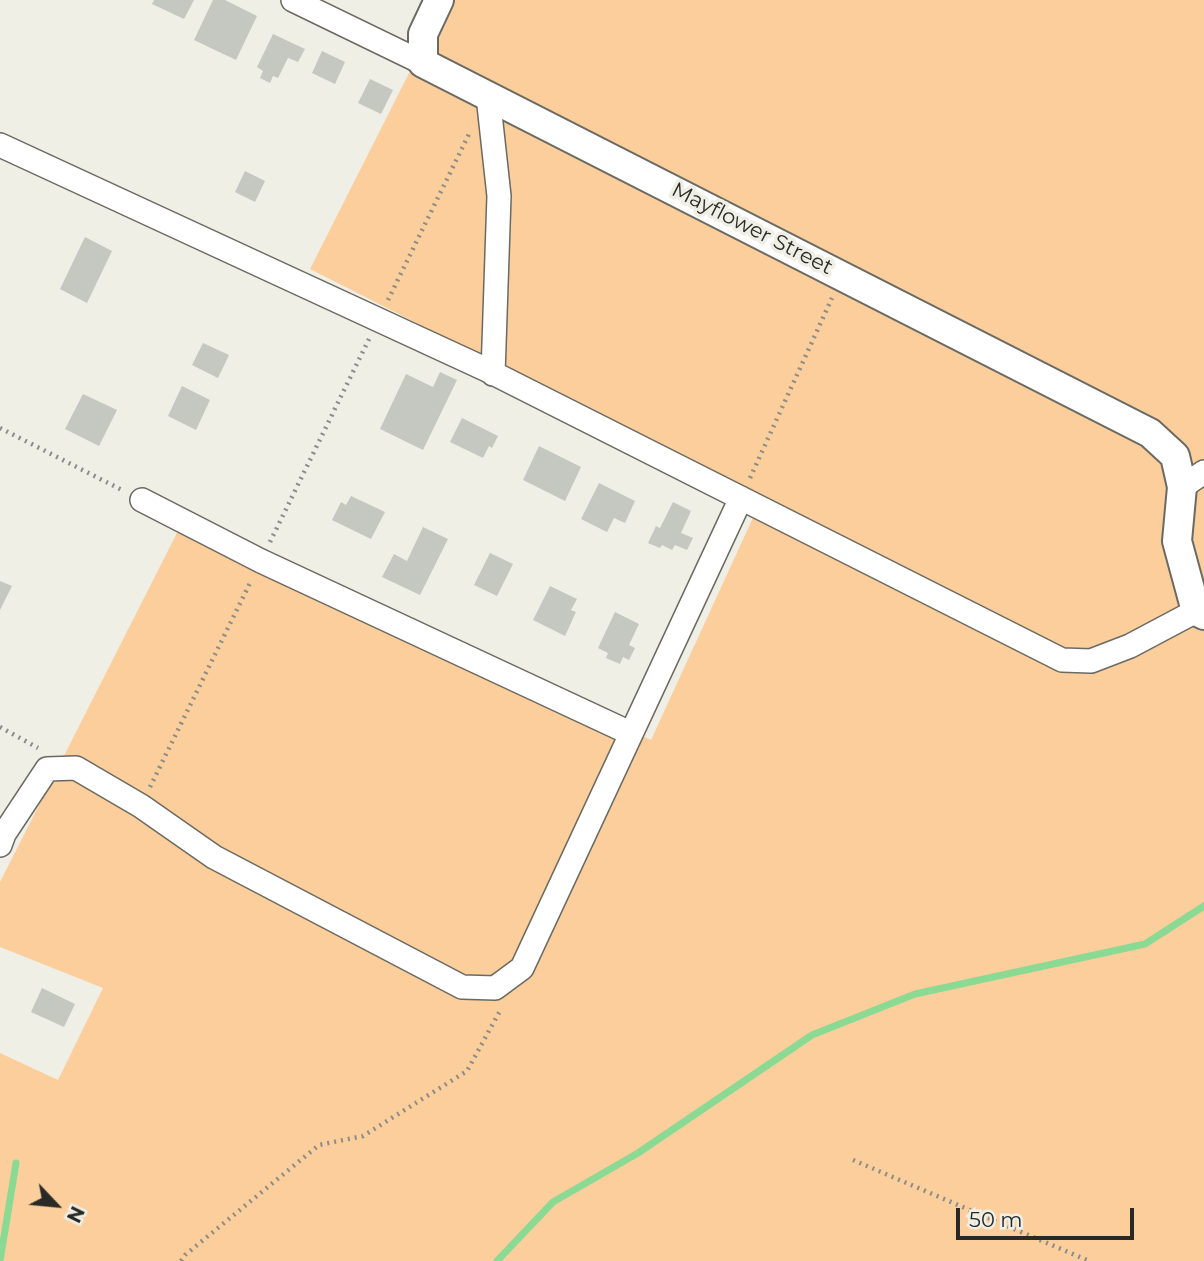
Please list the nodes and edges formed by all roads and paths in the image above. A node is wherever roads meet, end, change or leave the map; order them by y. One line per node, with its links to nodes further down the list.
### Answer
1 (293, 0): 3 (street, Mayflower Street)
2 (439, 0): 3 (street)
3 (423, 63): 4 (street, Mayflower Street)
4 (488, 96): 7 (street, Mayflower Street); 9 (street)
5 (470, 133): 8 (path)
6 (0, 145): 8 (street)
7 (842, 275): 11 (street, Mayflower Street); 12 (path)
8 (379, 319): 9 (street); 14 (path)
9 (493, 374): 12 (street)
10 (0, 428): 13 (path)
11 (1193, 480): 15 (street)
12 (741, 498): 15 (street); 16 (street)
13 (142, 500): 14 (street)
14 (261, 561): 16 (street); 17 (path)
15 (1200, 613)
16 (630, 733): 17 (street)
17 (141, 806): 18 (street)
18 (0, 845)
19 (504, 1003): 21 (path)
20 (853, 1160): 22 (path)
21 (181, 1261)
22 (1089, 1261)

